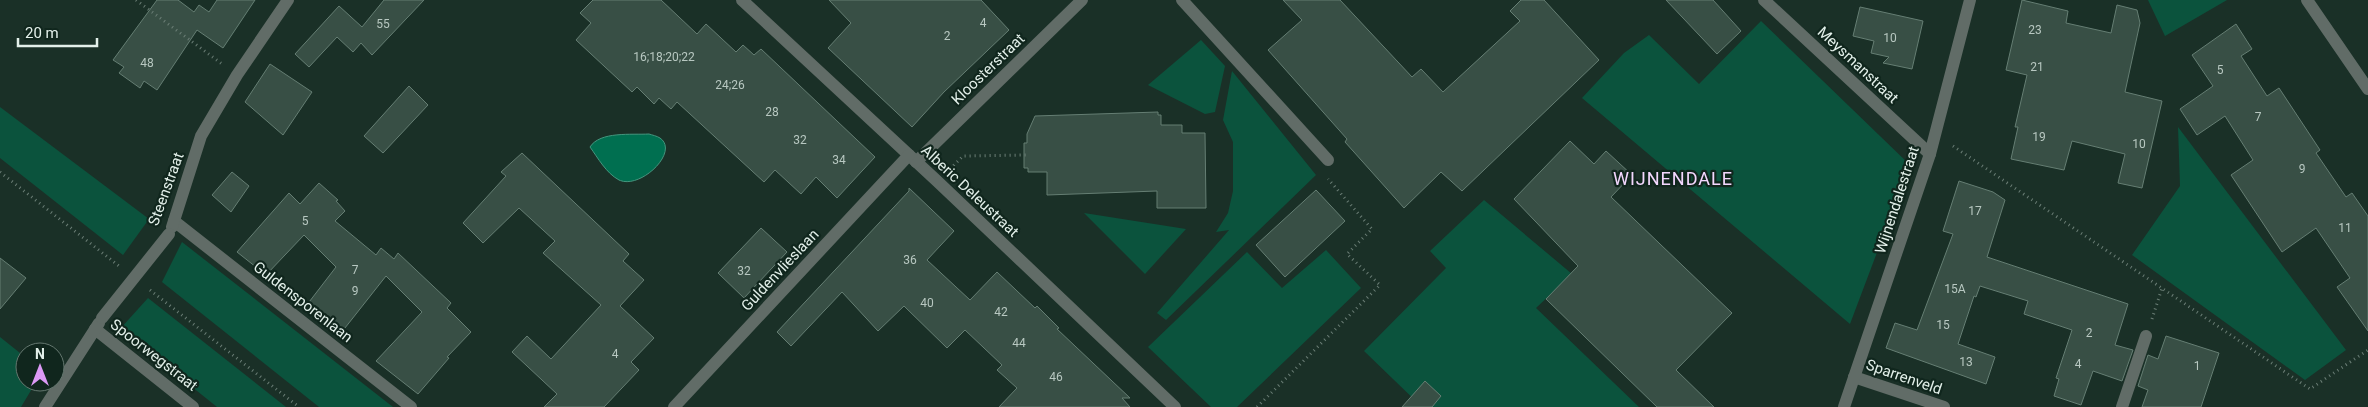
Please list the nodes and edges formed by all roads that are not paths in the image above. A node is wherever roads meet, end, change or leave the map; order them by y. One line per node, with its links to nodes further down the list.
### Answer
1 (288, 0): 12 (street, Steenstraat)
2 (742, 0): 10 (street, Alberic Deleustraat)
3 (1082, 0): 10 (street, Kloosterstraat)
4 (1182, 0): 11 (street)
5 (1764, 0): 9 (street, Meysmanstraat)
6 (1970, 0): 9 (street, Wijnendalestraat)
7 (2307, 0): 8 (street)
8 (2368, 90)
9 (1930, 154): 15 (street, Wijnendalestraat)
10 (913, 159): 19 (street, Guldenvlieslaan); 20 (street, Alberic Deleustraat)
11 (1328, 160)
12 (174, 221): 13 (street, Steenstraat, bridge); 18 (street, Guldensporenlaan)
13 (99, 324): 16 (street, Steenstraat); 17 (street, Spoorwegstraat)
14 (2146, 336): 23 (street)
15 (1854, 377): 21 (street, Wijnendalestraat); 22 (street, Sparrenveld)
16 (45, 407)
17 (193, 407)
18 (411, 407)
19 (674, 407)
20 (1175, 407)
21 (1844, 407)
22 (1944, 407)
23 (2122, 407)

